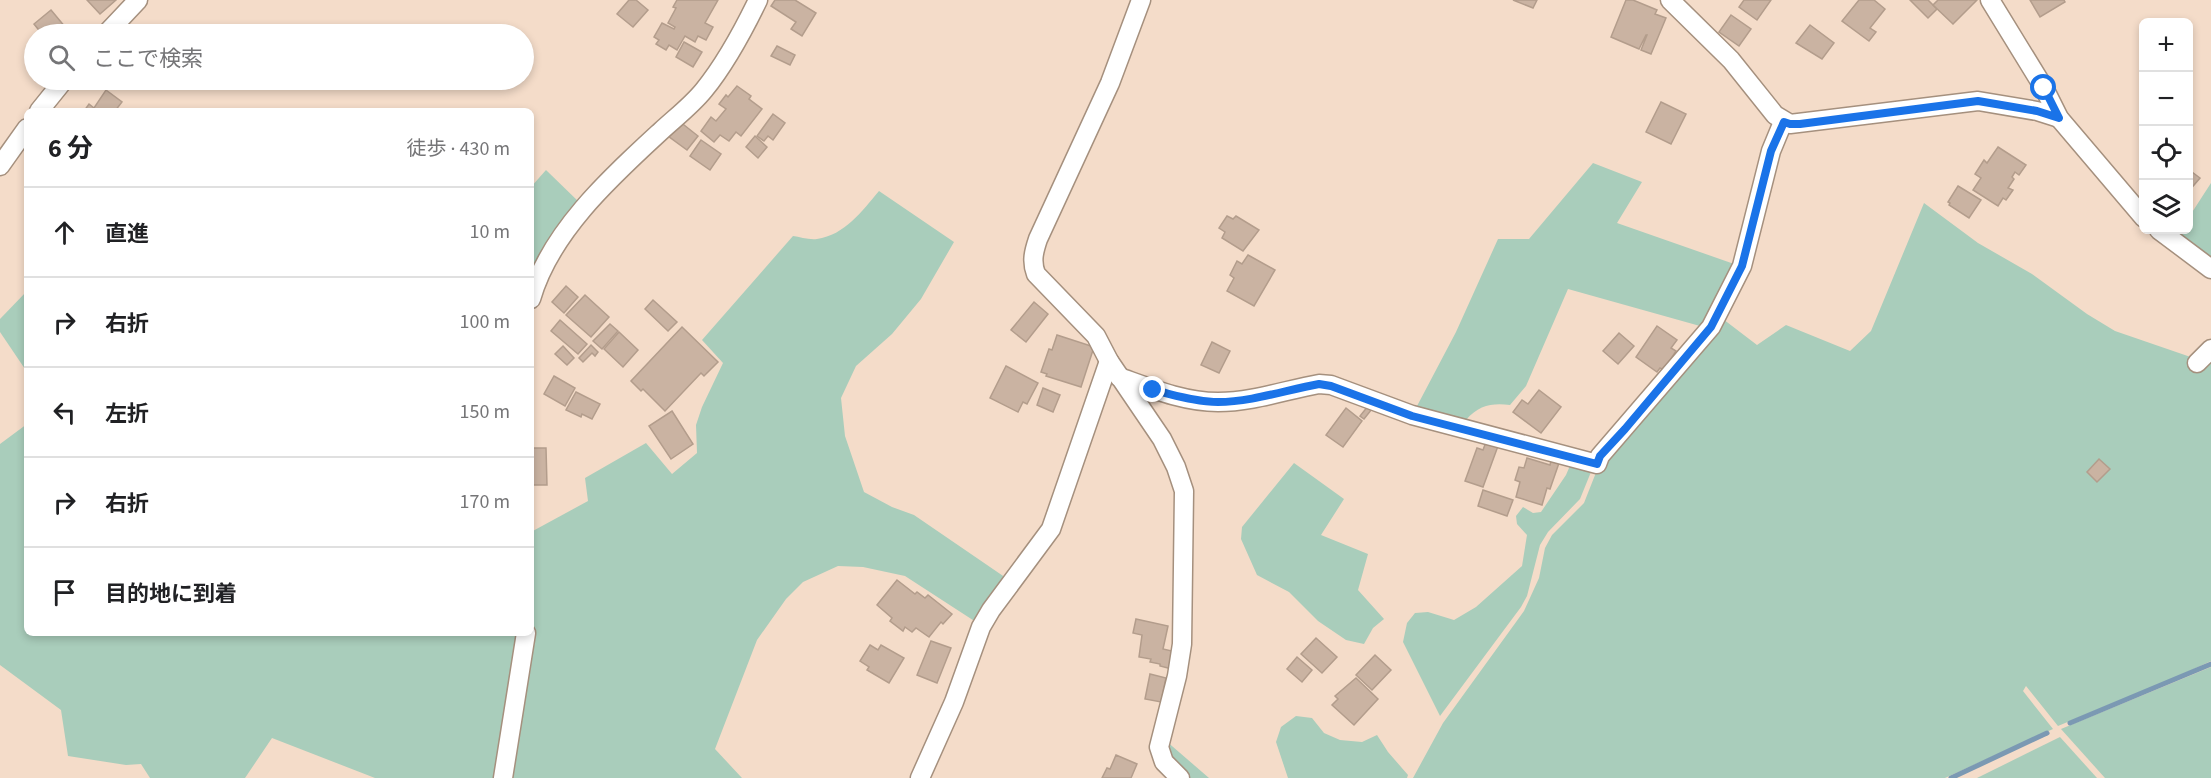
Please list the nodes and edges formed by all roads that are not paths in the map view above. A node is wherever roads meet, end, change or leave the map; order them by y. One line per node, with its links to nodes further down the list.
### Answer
1 (138, 0): 6 (street)
2 (758, 0): 16 (street)
3 (1141, 0): 18 (street)
4 (1670, 0): 10 (street)
5 (1990, 0): 9 (street)
6 (115, 24)
7 (55, 90): 8 (street)
8 (41, 108)
9 (2059, 118): 10 (street); 13 (street)
10 (1784, 122): 20 (street)
11 (24, 132): 12 (street)
12 (0, 166)
13 (2139, 212)
14 (2164, 234): 15 (street)
15 (2211, 269)
16 (534, 289)
17 (2211, 349): 19 (street)
18 (1109, 361): 20 (street); 23 (street)
19 (2197, 363)
20 (1119, 377): 24 (street)
21 (526, 636): 22 (street)
22 (503, 778)
23 (921, 778)
24 (1180, 778)

